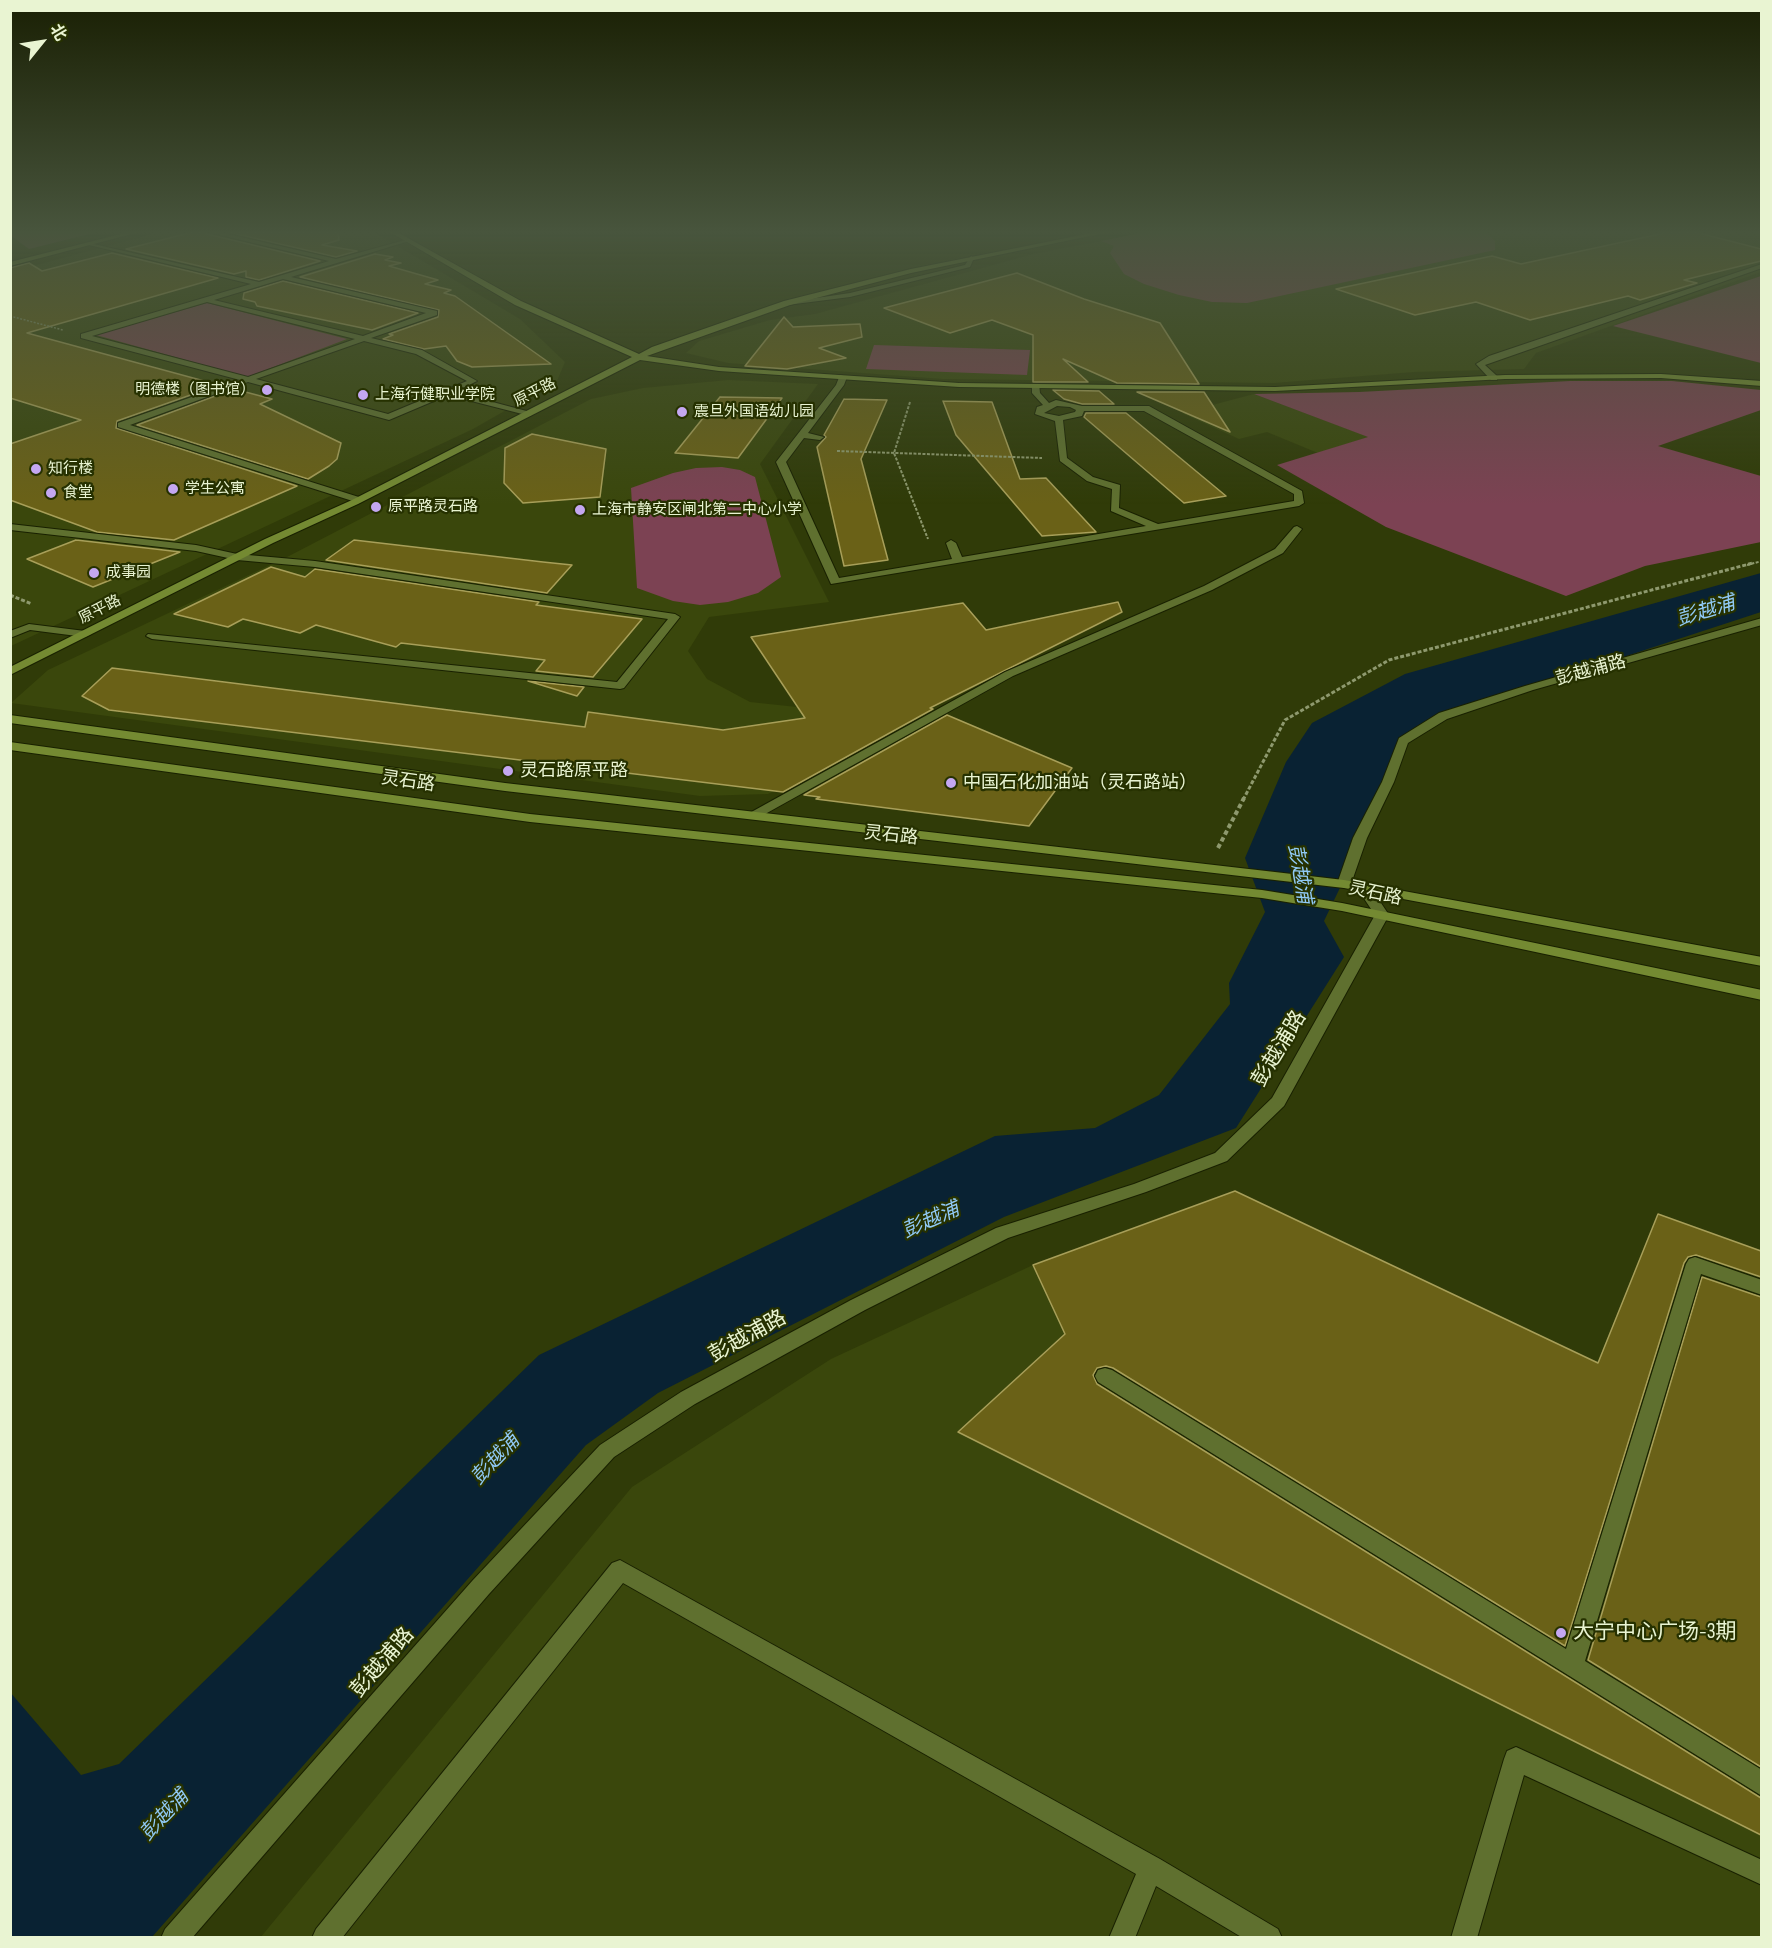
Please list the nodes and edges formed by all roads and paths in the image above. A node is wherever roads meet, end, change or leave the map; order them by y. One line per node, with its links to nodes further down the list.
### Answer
1 (36, 323): 8 (path)
2 (129, 323): 8 (street)
3 (301, 323): 9 (street)
4 (406, 323): 9 (street)
5 (562, 323): 10 (street)
6 (730, 323): 10 (street, 原平路)
7 (1595, 323): 12 (street)
8 (84, 336): 13 (street)
9 (363, 338): 13 (street); 16 (street)
10 (638, 357): 11 (street); 20 (street, 原平路)
11 (843, 377): 15 (street); 22 (street)
12 (1494, 378): 14 (street); 15 (street)
13 (246, 380): 16 (street); 27 (street)
14 (1761, 384)
15 (1036, 386): 18 (street)
16 (447, 392): 20 (street)
17 (913, 393): 25 (path)
18 (1047, 405): 19 (street); 21 (street)
19 (1082, 409): 21 (street); 29 (street)
20 (530, 413): 27 (street, 原平路)
21 (1059, 419): 26 (street)
22 (802, 435): 23 (street); 35 (street)
23 (820, 438)
24 (830, 451): 25 (path)
25 (894, 453): 26 (path); 35 (path)
26 (1063, 459): 29 (street)
27 (359, 500): 32 (street, 原平路)
28 (10, 527): 32 (street)
29 (1158, 527): 33 (street)
30 (1297, 529): 43 (street)
31 (951, 543): 33 (street)
32 (237, 557): 37 (street, 原平路); 39 (street)
33 (958, 561): 35 (street)
34 (1761, 561): 44 (path)
35 (938, 565)
36 (1761, 621): 45 (street, 彭越浦路)
37 (85, 634): 38 (street); 40 (street, 原平路)
38 (10, 635)
39 (152, 636)
40 (10, 672)
41 (10, 720): 43 (street, 灵石路)
42 (10, 746): 47 (street, 灵石路)
43 (753, 815): 44 (street, 灵石路)
44 (1207, 867): 45 (street, 灵石路)
45 (1344, 884): 46 (street, 灵石路)
46 (1365, 888): 47 (street); 48 (street, 灵石路)
47 (1382, 915): 49 (street, 灵石路); 56 (street, 彭越浦路)
48 (1761, 962)
49 (1761, 995)
50 (1761, 1288): 52 (street)
51 (1105, 1376): 52 (street)
52 (1572, 1666): 53 (street)
53 (1761, 1784)
54 (1151, 1868): 57 (street); 58 (street); 59 (street)
55 (1761, 1873): 60 (street)
56 (174, 1938)
57 (325, 1938)
58 (1122, 1938)
59 (1269, 1938)
60 (1464, 1938)

